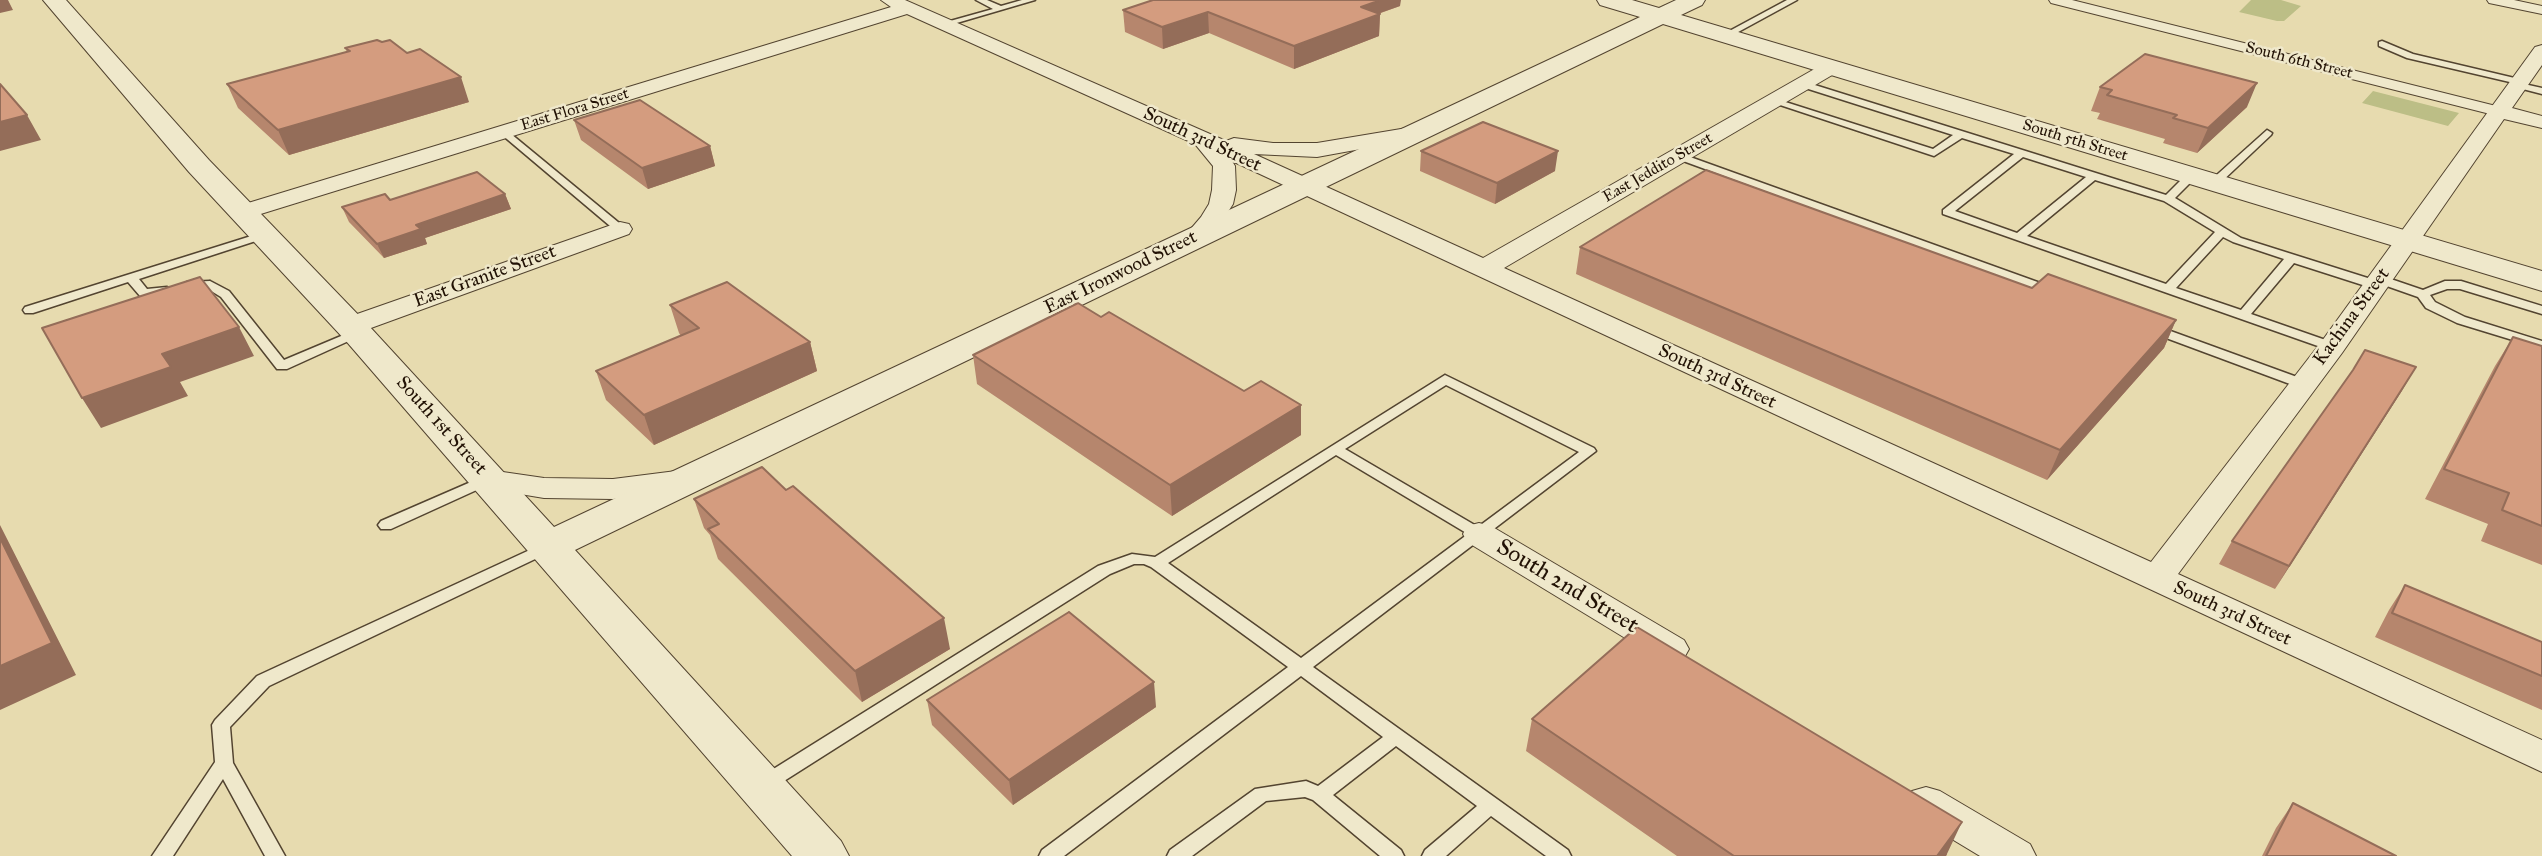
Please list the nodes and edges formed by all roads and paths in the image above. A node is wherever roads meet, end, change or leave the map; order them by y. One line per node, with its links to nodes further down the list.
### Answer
1 (54, 0): 35 (street, South 1st Street)
2 (980, 0): 10 (lane)
3 (1031, 0): 10 (lane)
4 (1608, 0): 12 (street, South 5th Street)
5 (1694, 0): 12 (street, East Ironwood Street)
6 (1793, 0): 14 (lane)
7 (2056, 0): 22 (street, South 6th Street)
8 (2494, 0): 11 (street)
9 (899, 4): 13 (street, South 3rd Street); 24 (street, East Flora Street)
10 (1001, 9): 13 (lane)
11 (2542, 10)
12 (1660, 16): 14 (street, South 5th Street); 25 (street, East Ironwood Street)
13 (946, 25): 28 (street, South 3rd Street)
14 (1726, 35): 17 (street, South 5th Street)
15 (2382, 44): 18 (lane)
16 (2542, 51): 18 (street, Kachina Street)
17 (1832, 67): 19 (street, East Jeddito Street); 32 (street, South 5th Street)
18 (2519, 83): 20 (lane); 22 (street, Kachina Street)
19 (1801, 84): 21 (street, East Jeddito Street); 27 (lane)
20 (2542, 91)
21 (1773, 101): 27 (lane); 30 (street, East Jeddito Street)
22 (2498, 111): 23 (street, South 6th Street); 40 (street, Kachina Street)
23 (2542, 122)
24 (505, 132): 35 (street, East Flora Street); 36 (lane)
25 (1416, 132): 28 (street); 33 (street, East Ironwood Street)
26 (2267, 133): 32 (lane)
27 (1961, 134): 29 (lane)
28 (1203, 139): 33 (street, South 3rd Street); 39 (street)
29 (2022, 153): 31 (lane); 38 (lane)
30 (1679, 156): 42 (street, East Jeddito Street); 48 (lane)
31 (2094, 175): 34 (lane); 38 (lane)
32 (2202, 180): 34 (lane); 40 (street, South 5th Street)
33 (1303, 186): 39 (street, East Ironwood Street); 42 (street, South 3rd Street)
34 (2168, 199): 37 (lane)
35 (253, 223): 43 (lane); 53 (street, South 1st Street)
36 (620, 229): 53 (street, East Granite Street)
37 (2223, 230): 41 (lane); 46 (lane)
38 (2019, 237): 46 (lane)
39 (1195, 238): 59 (street, East Ironwood Street)
40 (2407, 241): 44 (street, South 5th Street); 45 (street, Kachina Street)
41 (2292, 258): 45 (lane); 51 (lane)
42 (1483, 269): 64 (street, South 3rd Street)
43 (132, 278): 49 (lane); 53 (lane)
44 (2542, 281)
45 (2378, 282): 47 (lane); 55 (street, Kachina Street)
46 (2168, 289): 51 (lane)
47 (2423, 294): 50 (lane); 54 (lane)
48 (2069, 298)
49 (29, 310)
50 (2542, 310)
51 (2243, 316): 55 (lane)
52 (2147, 327): 56 (lane)
53 (354, 330): 58 (street, South 1st Street)
54 (2542, 345)
55 (2332, 347): 56 (street, Kachina Street)
56 (2303, 384): 64 (street, Kachina Street)
57 (1335, 449): 61 (lane); 61 (lane); 63 (lane)
58 (489, 480): 59 (street); 60 (lane); 62 (street, South 1st Street)
59 (687, 480): 62 (street, East Ironwood Street)
60 (386, 525)
61 (1479, 534): 65 (lane); 66 (street, South 2nd Street)
62 (549, 546): 69 (lane); 70 (street, South 1st Street)
63 (1157, 563): 65 (lane); 70 (lane)
64 (2156, 579): 68 (street, South 3rd Street)
65 (1302, 667): 67 (lane); 78 (lane)
66 (1705, 670)
67 (1397, 736): 72 (lane); 73 (lane)
68 (2542, 757)
69 (224, 763): 75 (lane); 76 (lane)
70 (763, 785): 77 (street, South 1st Street)
71 (1896, 785): 82 (street)
72 (1320, 795): 79 (lane); 80 (lane)
73 (1491, 806): 74 (lane); 81 (lane)
74 (1554, 854)
75 (162, 856)
76 (275, 856)
77 (823, 856)
78 (1049, 856)
79 (1177, 856)
80 (1394, 856)
81 (1432, 856)
82 (2015, 856)

